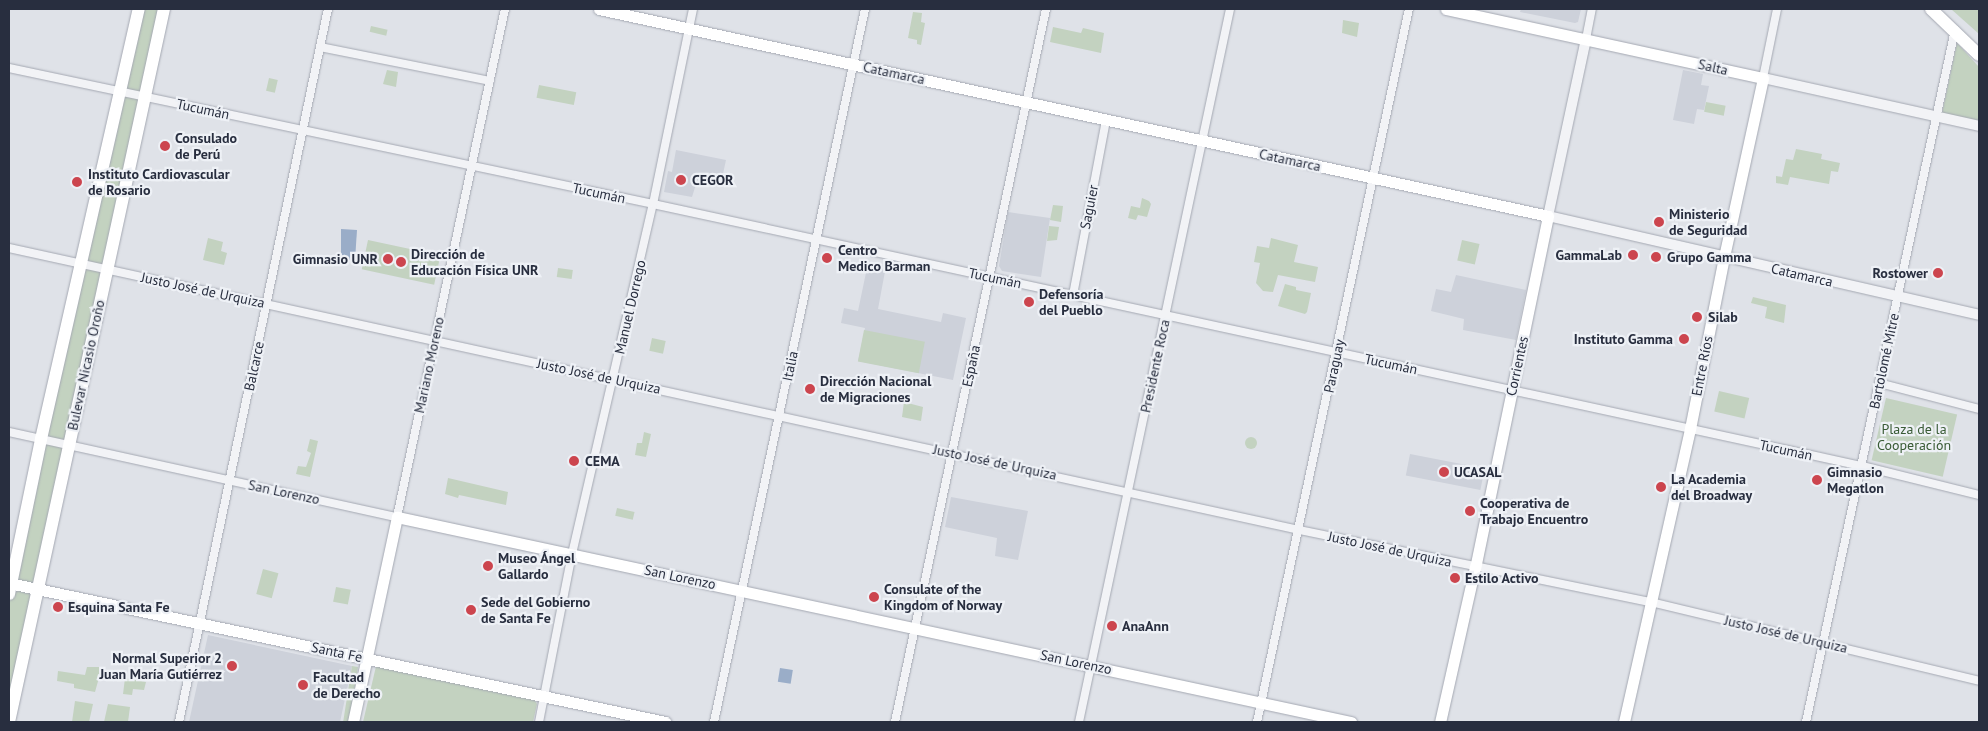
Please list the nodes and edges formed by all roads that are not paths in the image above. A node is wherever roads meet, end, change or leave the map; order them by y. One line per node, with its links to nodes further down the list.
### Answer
1 (139, 9): 24 (main road, Bulevar Nicasio Oroño)
2 (164, 9): 25 (main road, Bulevar Nicasio Oroño)
3 (328, 9): 18 (street, Balcarce)
4 (505, 9): 23 (street, Mariano Moreno)
5 (599, 9): 15 (main road, Catamarca)
6 (693, 9): 15 (street, Manuel Dorrego)
7 (865, 9): 20 (street, Italia)
8 (1046, 9): 26 (street, España)
9 (1230, 9): 31 (street, Presidente Roca)
10 (1409, 9): 33 (street, Paraguay)
11 (1446, 9): 17 (main road, Salta)
12 (1592, 9): 17 (street, Corrientes)
13 (1777, 9): 22 (street, Entre Ríos)
14 (1931, 9): 16 (main road)
15 (689, 28): 20 (main road, Catamarca); 34 (street, Manuel Dorrego)
16 (1955, 30): 19 (main road); 27 (street, Bartolomé Mitre)
17 (1586, 39): 22 (main road, Salta); 35 (street, Corrientes)
18 (320, 47): 23 (street); 30 (street, Balcarce)
19 (1979, 55)
20 (854, 64): 26 (main road, Catamarca); 36 (street, Italia)
21 (9, 68): 24 (street, Tucumán)
22 (1763, 78): 27 (street, Salta); 38 (main road, Entre Ríos)
23 (490, 81): 32 (street, Mariano Moreno)
24 (120, 91): 25 (street, Tucumán); 39 (main road, Bulevar Nicasio Oroño)
25 (144, 97): 30 (street, Tucumán); 40 (main road, Bulevar Nicasio Oroño)
26 (1027, 102): 28 (main road, Catamarca); 41 (street, España)
27 (1936, 117): 29 (street, Salta); 43 (street, Bartolomé Mitre)
28 (1106, 120): 31 (main road, Catamarca); 42 (street, Saguier)
29 (1979, 126)
30 (304, 131): 32 (street, Tucumán); 44 (street, Balcarce)
31 (1203, 141): 33 (main road, Catamarca); 45 (street, Presidente Roca)
32 (473, 166): 34 (street, Tucumán); 47 (street, Mariano Moreno)
33 (1374, 178): 35 (main road, Catamarca); 48 (street, Paraguay)
34 (653, 204): 36 (street, Tucumán); 49 (street, Manuel Dorrego)
35 (1548, 216): 38 (street, Catamarca); 51 (main road, Corrientes)
36 (816, 239): 41 (street, Tucumán); 53 (street, Italia)
37 (9, 248): 39 (street, Justo José de Urquiza)
38 (1724, 256): 43 (street, Catamarca); 54 (main road, Entre Ríos)
39 (81, 263): 40 (street, Justo José de Urquiza); 56 (main road, Bulevar Nicasio Oroño)
40 (107, 268): 44 (street, Justo José de Urquiza); 57 (main road, Bulevar Nicasio Oroño)
41 (990, 277): 42 (street, Tucumán); 58 (street, España)
42 (1073, 295): 45 (street, Tucumán)
43 (1897, 297): 46 (street, Catamarca); 50 (street, Bartolomé Mitre)
44 (267, 304): 47 (street, Justo José de Urquiza); 60 (street, Balcarce)
45 (1166, 315): 48 (street, Tucumán); 61 (street, Presidente Roca)
46 (1979, 315)
47 (434, 341): 49 (street, Justo José de Urquiza); 63 (street, Mariano Moreno)
48 (1337, 352): 51 (street, Tucumán); 64 (street, Paraguay)
49 (614, 380): 53 (street, Justo José de Urquiza); 65 (street, Manuel Dorrego)
50 (1879, 383): 52 (street); 59 (street, Bartolomé Mitre)
51 (1512, 390): 54 (street, Tucumán); 66 (main road, Corrientes)
52 (1979, 409)
53 (779, 416): 58 (street, Justo José de Urquiza); 69 (street, Italia)
54 (1690, 428): 59 (street, Tucumán); 70 (main road, Entre Ríos)
55 (9, 432): 56 (street, San Lorenzo)
56 (41, 439): 57 (street, San Lorenzo); 67 (main road, Bulevar Nicasio Oroño)
57 (68, 445): 60 (street, San Lorenzo); 68 (main road, Bulevar Nicasio Oroño)
58 (952, 453): 61 (street, Justo José de Urquiza); 72 (street, España)
59 (1862, 466): 62 (street, Tucumán); 73 (street, Bartolomé Mitre)
60 (230, 481): 63 (street, San Lorenzo); 71 (street, Balcarce)
61 (1128, 491): 64 (street, Justo José de Urquiza); 75 (street, Presidente Roca)
62 (1979, 495)
63 (397, 517): 65 (main road, San Lorenzo); 74 (main road, Mariano Moreno)
64 (1299, 530): 66 (street, Justo José de Urquiza); 78 (street, Paraguay)
65 (572, 554): 69 (main road, San Lorenzo); 77 (street, Manuel Dorrego)
66 (1476, 566): 70 (street, Justo José de Urquiza); 89 (main road, Corrientes)
67 (9, 587): 68 (main road, Santa Fe)
68 (37, 588): 71 (main road, Santa Fe); 79 (main road, Bulevar Nicasio Oroño)
69 (742, 591): 72 (main road, San Lorenzo); 84 (street, Italia)
70 (1651, 602): 73 (street, Justo José de Urquiza); 90 (main road, Entre Ríos)
71 (199, 622): 74 (main road, Santa Fe); 80 (street, Balcarce)
72 (916, 628): 75 (main road, San Lorenzo); 85 (street, España)
73 (1825, 643): 76 (street, Justo José de Urquiza); 91 (street, Bartolomé Mitre)
74 (367, 658): 77 (main road, Santa Fe); 81 (main road, Mariano Moreno)
75 (1091, 666): 78 (main road, San Lorenzo); 86 (street, Presidente Roca)
76 (1979, 681)
77 (543, 696): 82 (street, Manuel Dorrego); 83 (main road, Santa Fe)
78 (1261, 704): 87 (street, Paraguay); 88 (main road, San Lorenzo)
79 (9, 722)
80 (179, 722)
81 (353, 722)
82 (538, 722)
83 (665, 722)
84 (714, 722)
85 (896, 722)
86 (1079, 722)
87 (1257, 722)
88 (1350, 722)
89 (1440, 722)
90 (1624, 722)
91 (1806, 722)

